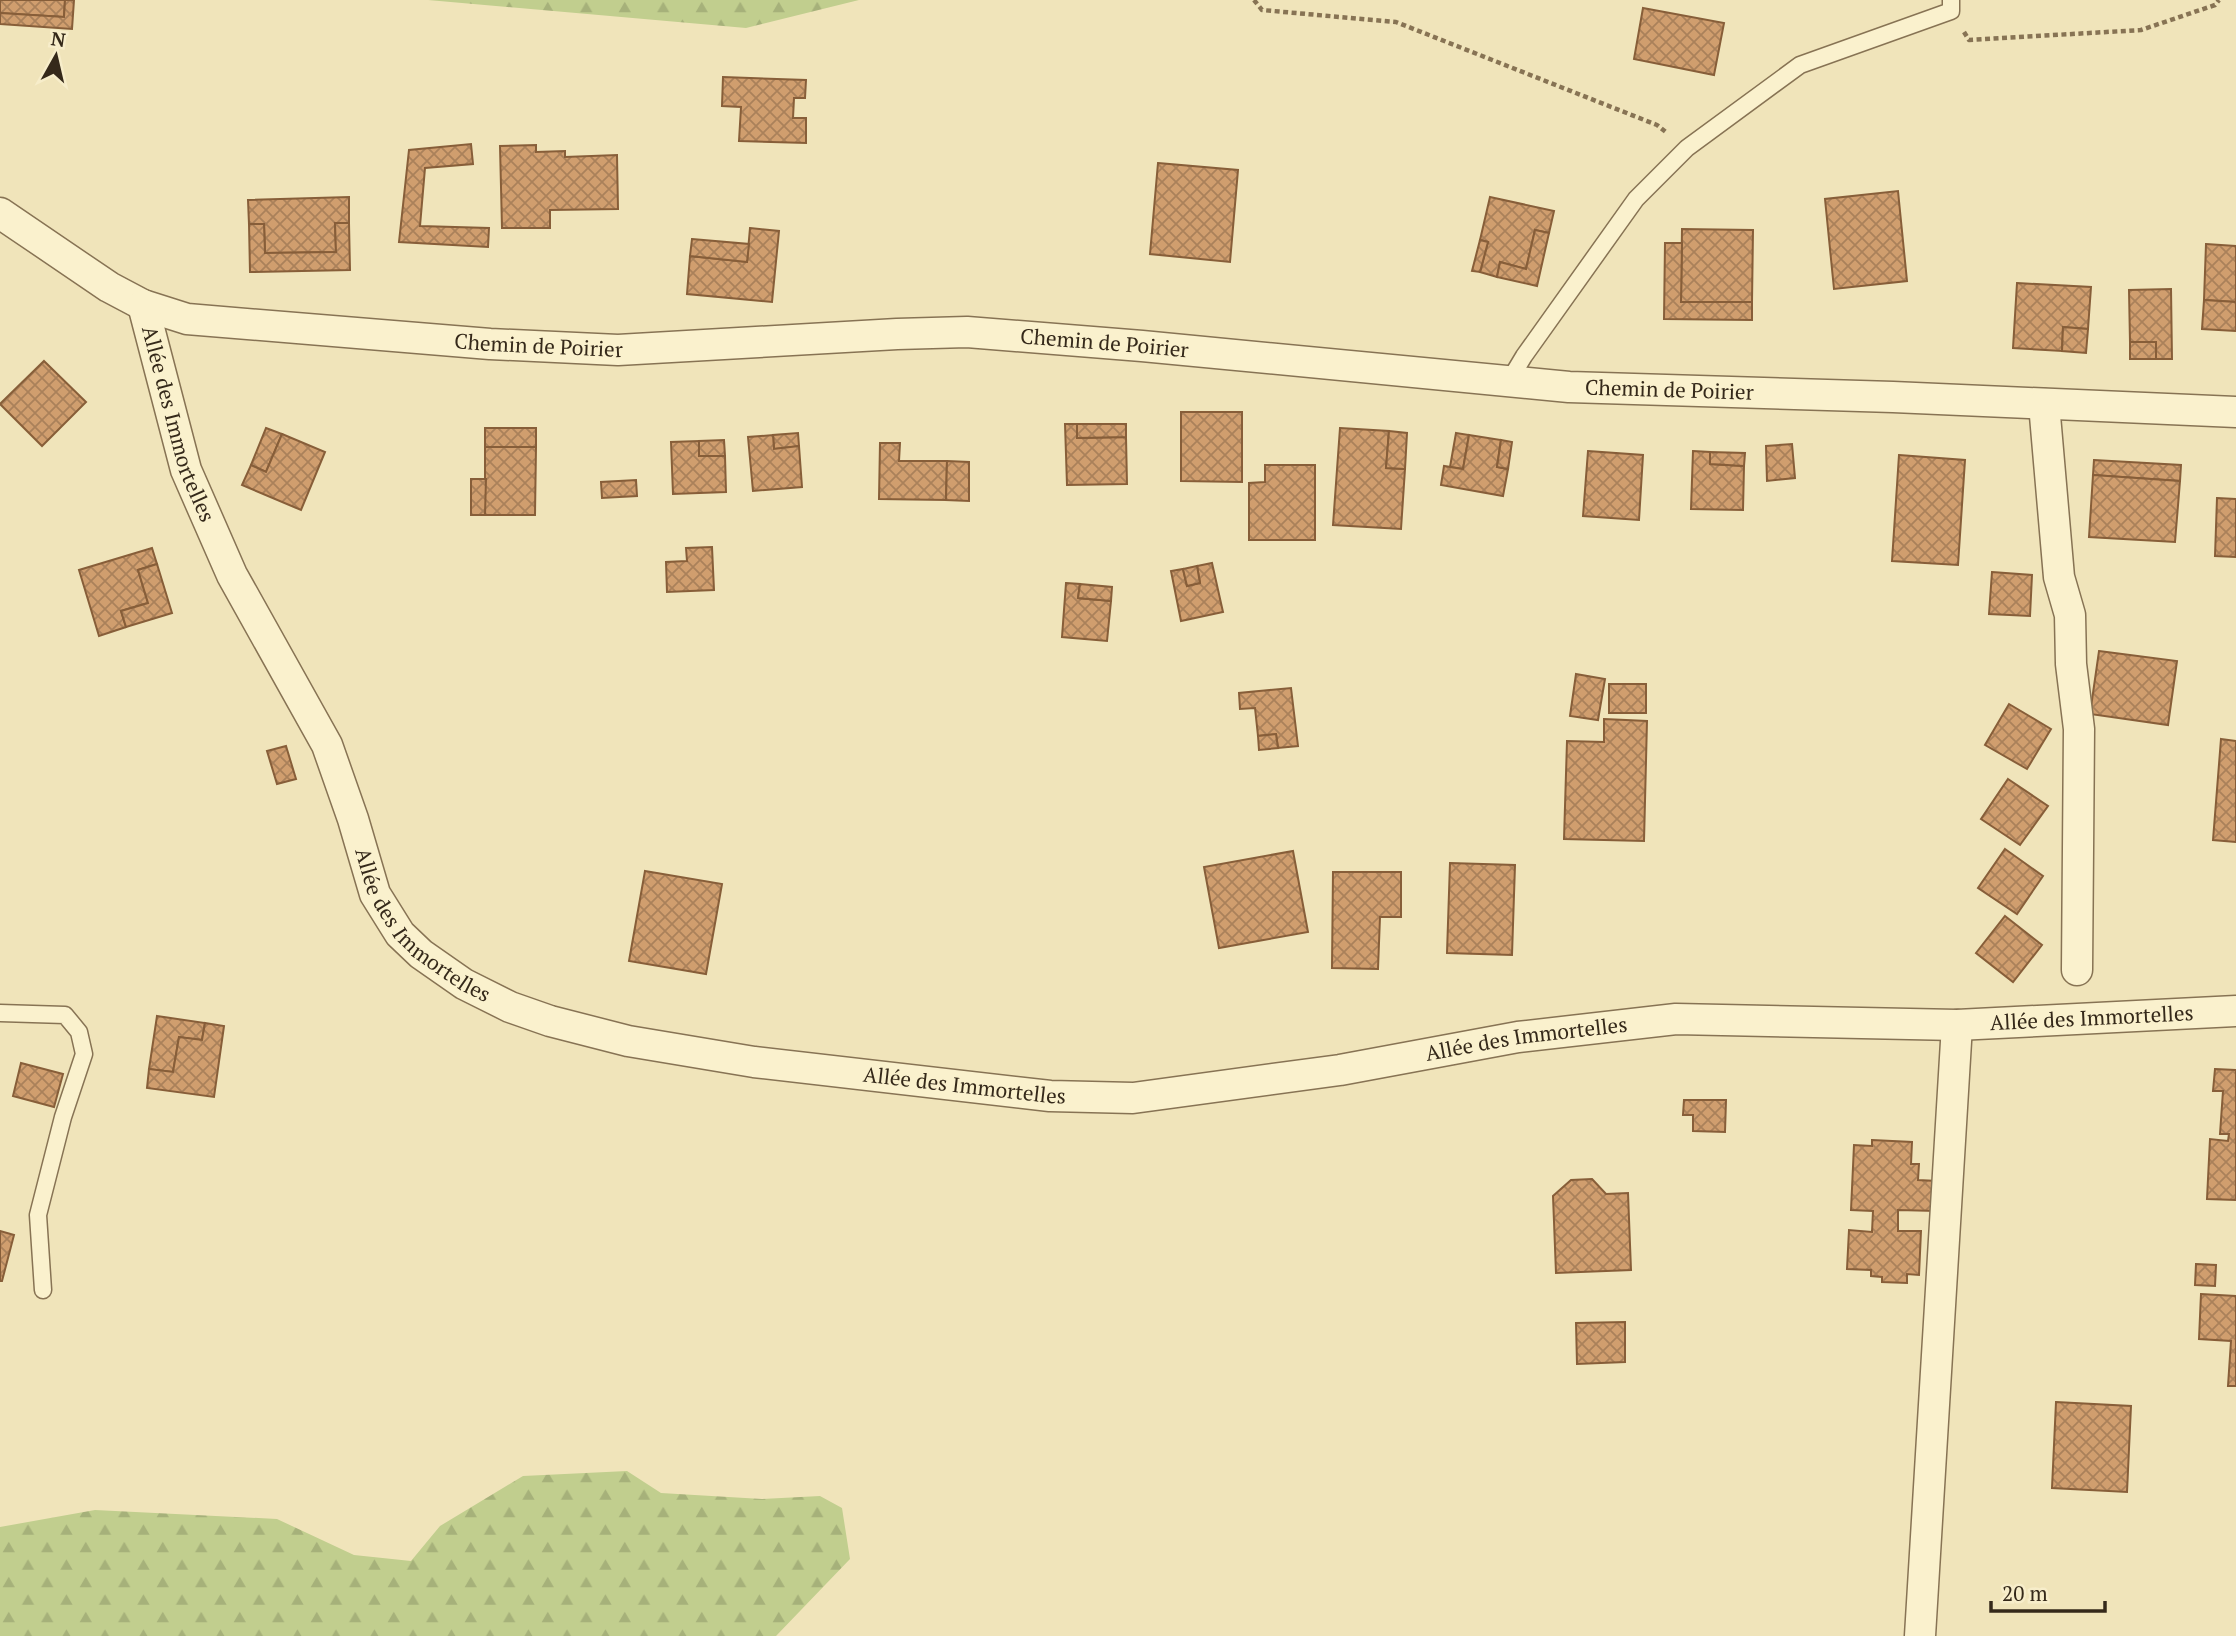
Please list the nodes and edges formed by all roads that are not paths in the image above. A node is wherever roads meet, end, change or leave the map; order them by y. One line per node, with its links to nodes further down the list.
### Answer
1 (1951, 5): 4 (lane)
2 (0, 213): 3 (street, Chemin de Poirier)
3 (142, 305): 4 (street, Chemin de Poirier); 10 (street, Allée des Immortelles)
4 (1508, 381): 5 (street, Chemin de Poirier)
5 (2044, 404): 6 (street, Chemin de Poirier); 7 (street)
6 (2236, 412)
7 (2077, 970)
8 (2236, 1011): 10 (street, Allée des Immortelles)
9 (0, 1013): 11 (lane)
10 (1956, 1025): 12 (street)
11 (43, 1290)
12 (1920, 1636)

